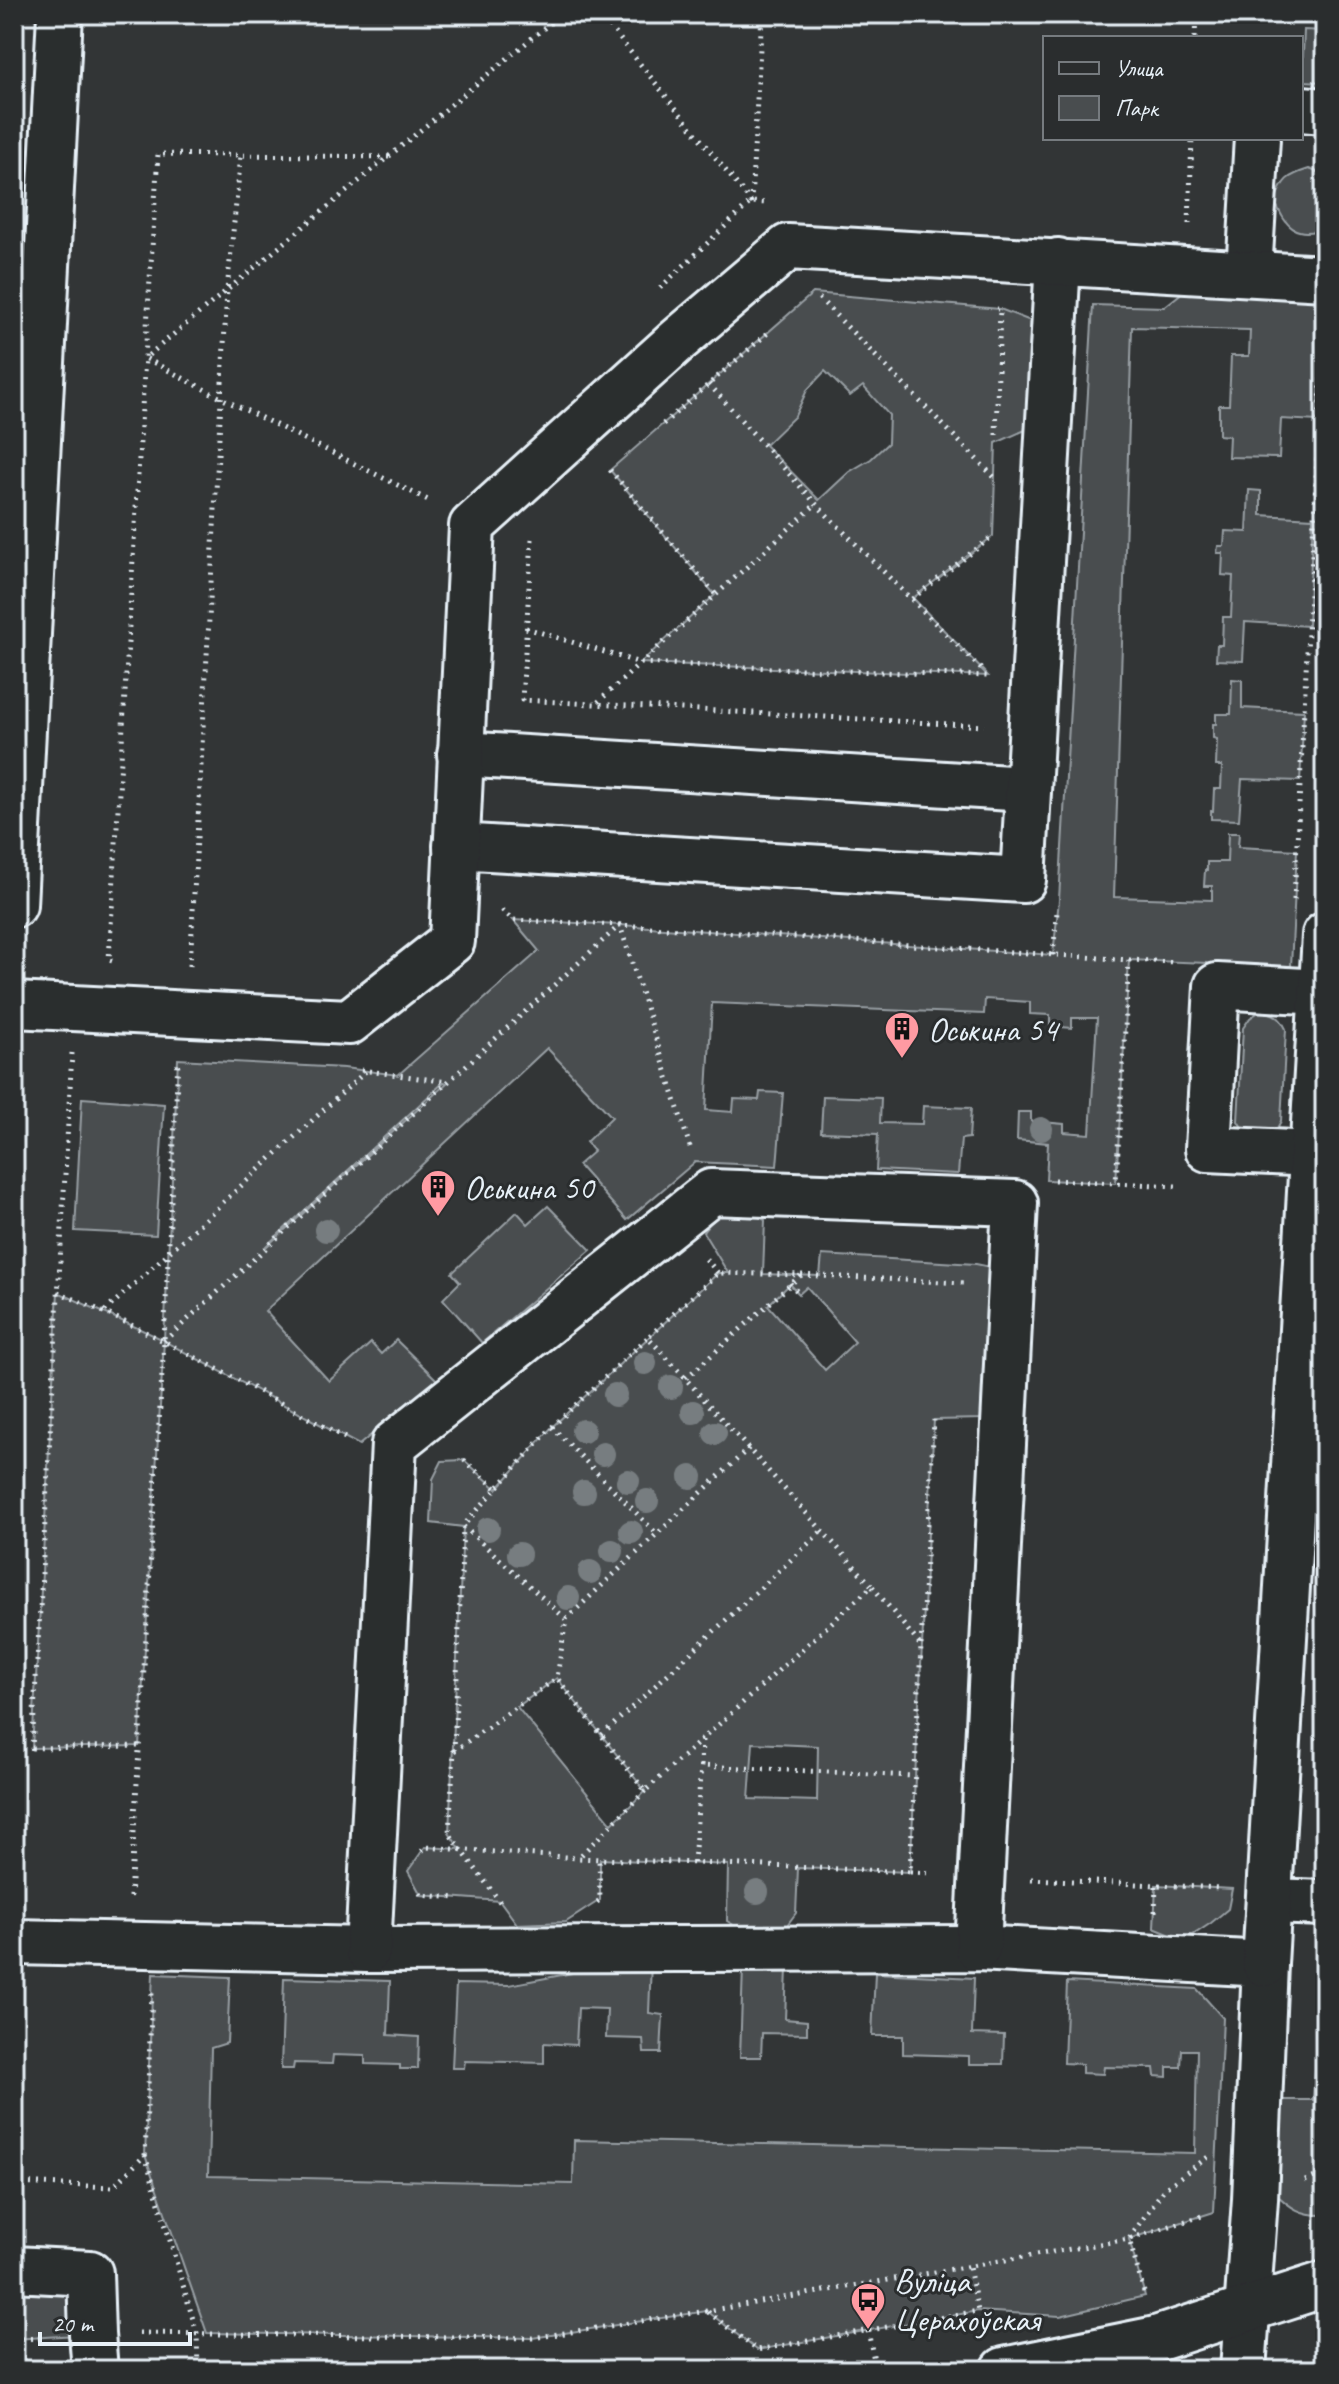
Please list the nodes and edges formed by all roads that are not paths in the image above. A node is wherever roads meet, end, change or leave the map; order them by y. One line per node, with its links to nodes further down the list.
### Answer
1 (60, 14): 11 (street)
2 (1303, 109): 3 (street)
3 (1325, 111)
4 (1257, 140): 6 (street)
5 (1058, 261): 6 (street); 8 (street); 9 (street)
6 (1249, 273): 7 (street)
7 (1325, 278)
8 (460, 754): 9 (street); 10 (street)
9 (1028, 789): 10 (street)
10 (456, 859): 14 (street)
11 (14, 905)
12 (1309, 924): 13 (street)
13 (1322, 992): 15 (street); 15 (street)
14 (14, 1005)
15 (1314, 1154): 16 (street)
16 (1251, 1895): 17 (street); 21 (street)
17 (1325, 1903)
18 (14, 1942): 20 (street)
19 (978, 1948): 20 (street); 20 (street); 21 (street)
20 (368, 1950)
21 (1265, 1964): 24 (street)
22 (14, 2269): 25 (street)
23 (1325, 2284): 24 (street)
24 (1247, 2311): 26 (street); 27 (street)
25 (93, 2352)
26 (1004, 2370)
27 (1243, 2370)

